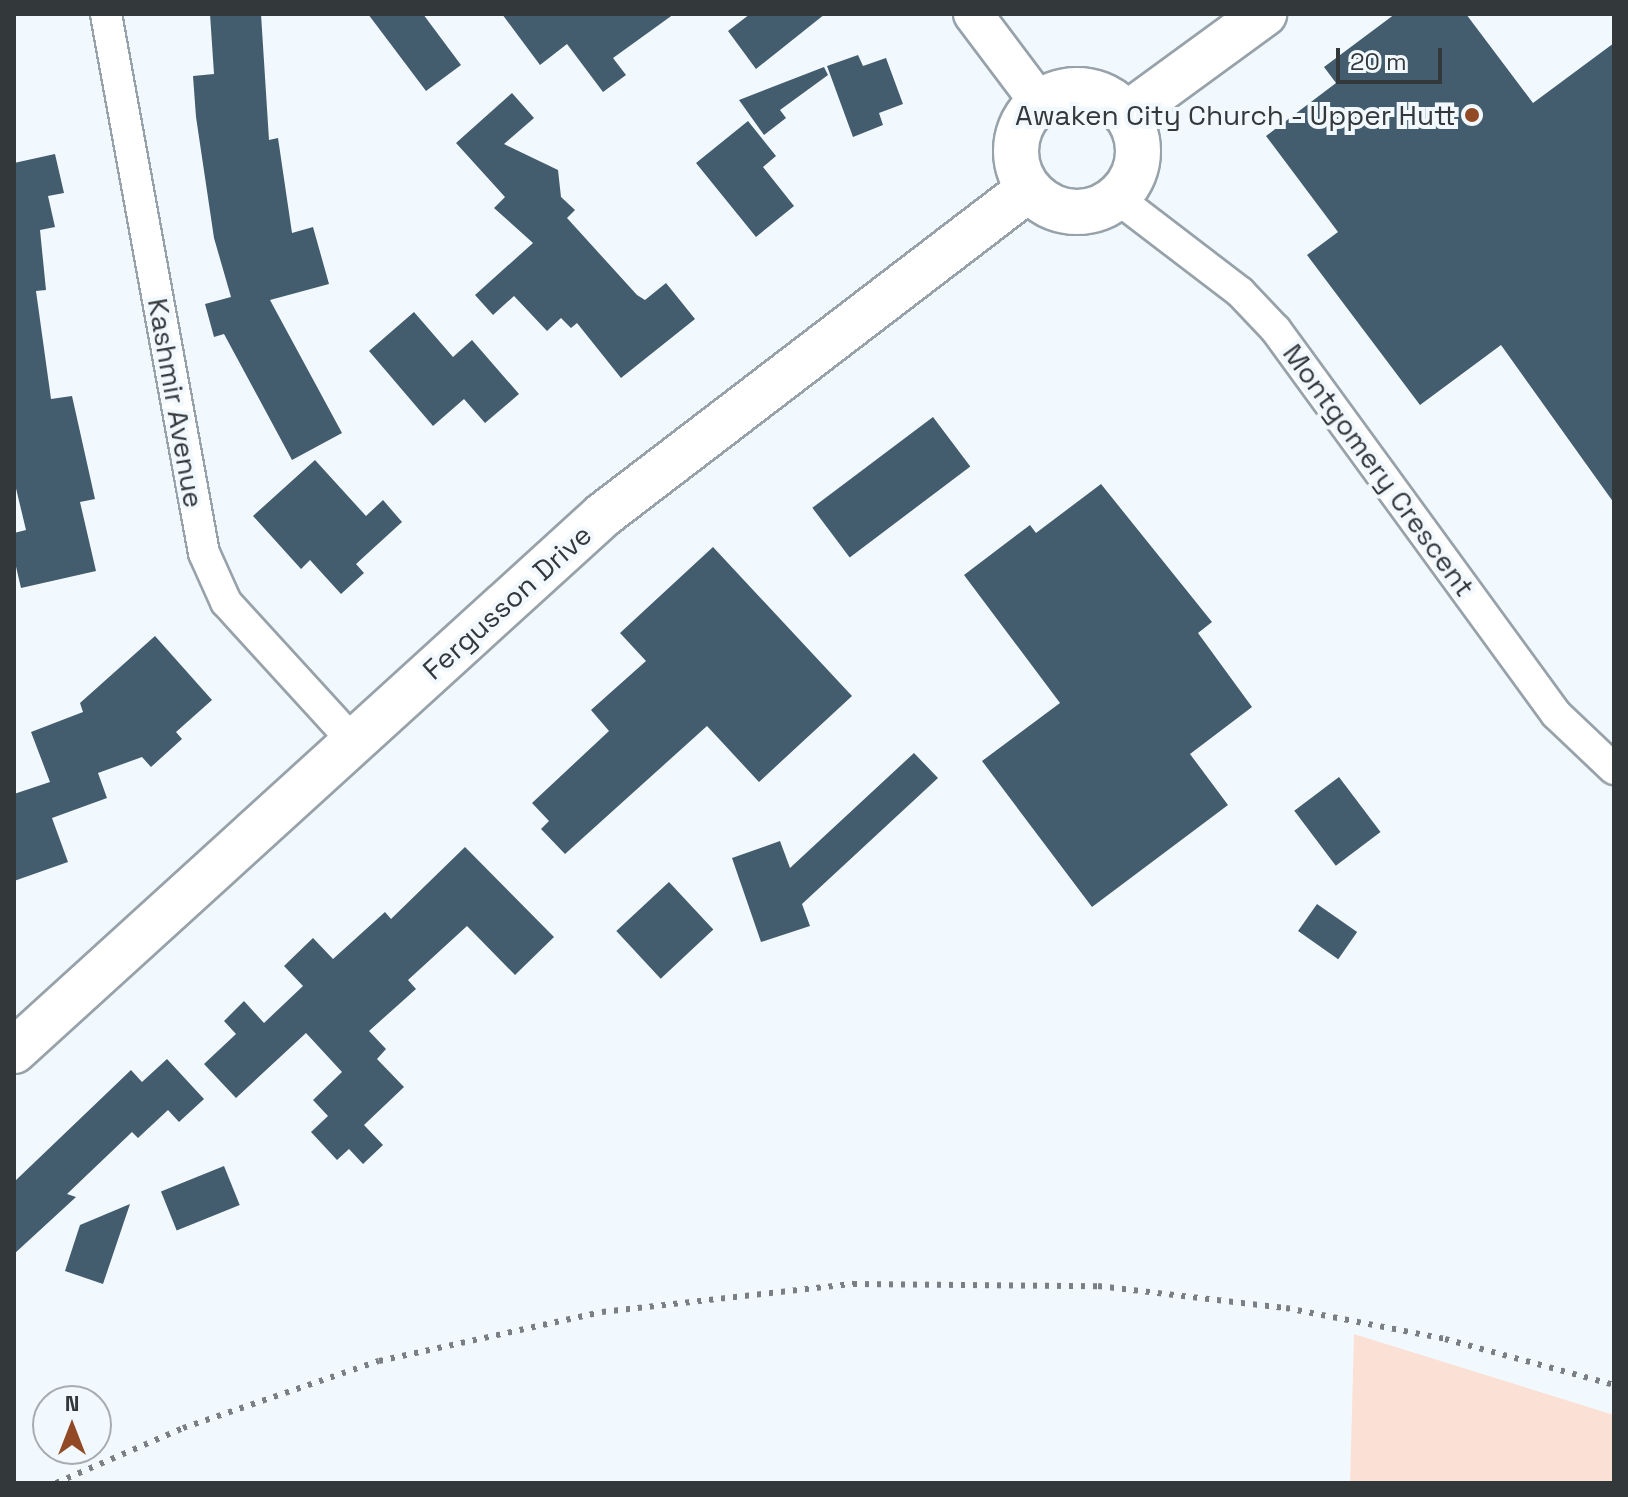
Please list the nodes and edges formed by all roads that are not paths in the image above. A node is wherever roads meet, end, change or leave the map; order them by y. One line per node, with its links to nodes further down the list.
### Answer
1 (106, 14): 8 (street, Kashmir Avenue)
2 (973, 14): 4 (street)
3 (1264, 14): 5 (main road)
4 (1039, 102): 5 (main road); 6 (main road)
5 (1127, 114): 7 (main road)
6 (1029, 189): 7 (main road); 8 (main road, Fergusson Drive)
7 (1117, 198): 9 (street, Montgomery Crescent)
8 (353, 741): 10 (main road, Fergusson Drive)
9 (1614, 769)
10 (14, 1051)

